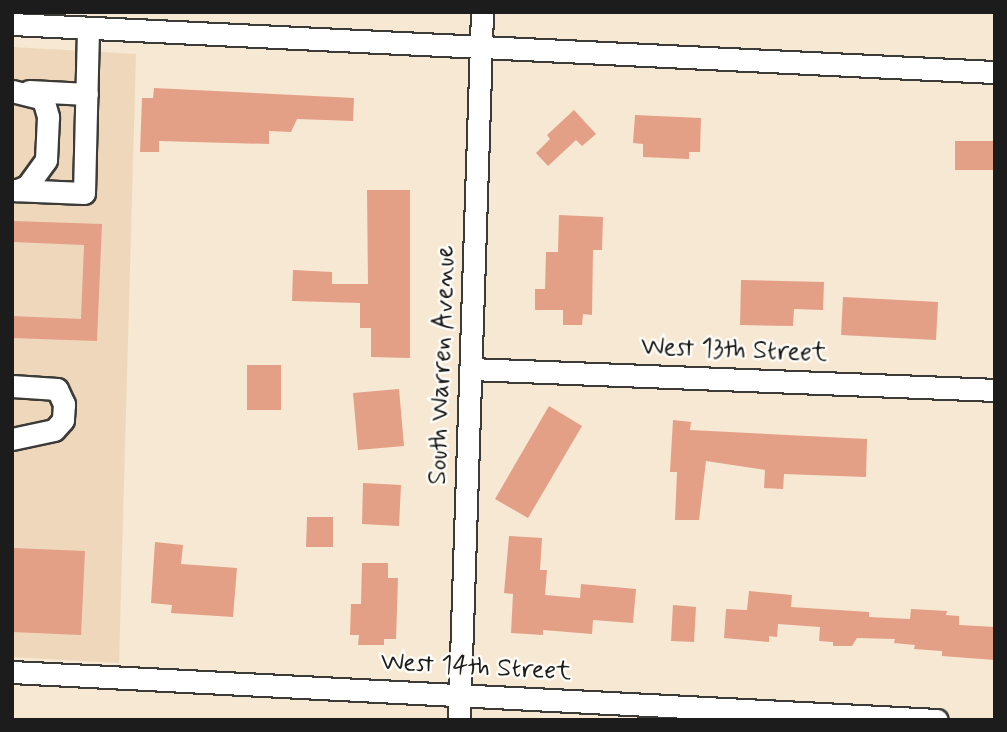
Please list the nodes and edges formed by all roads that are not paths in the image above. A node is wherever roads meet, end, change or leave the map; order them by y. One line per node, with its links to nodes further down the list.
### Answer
1 (482, 12): 5 (street, South Warren Avenue)
2 (59, 19): 3 (street); 4 (street)
3 (12, 24)
4 (88, 29): 5 (street); 8 (street)
5 (482, 44): 6 (street); 10 (street, South Warren Avenue)
6 (995, 72)
7 (17, 91): 8 (street); 9 (street)
8 (87, 94): 9 (street)
9 (15, 190)
10 (471, 369): 12 (street, West 13th Street); 15 (street, South Warren Avenue)
11 (12, 386): 13 (street)
12 (995, 390)
13 (18, 439)
14 (12, 672): 15 (street, West 14th Street)
15 (460, 695): 16 (street, South Warren Avenue); 17 (street, West 14th Street)
16 (459, 720)
17 (937, 720)

